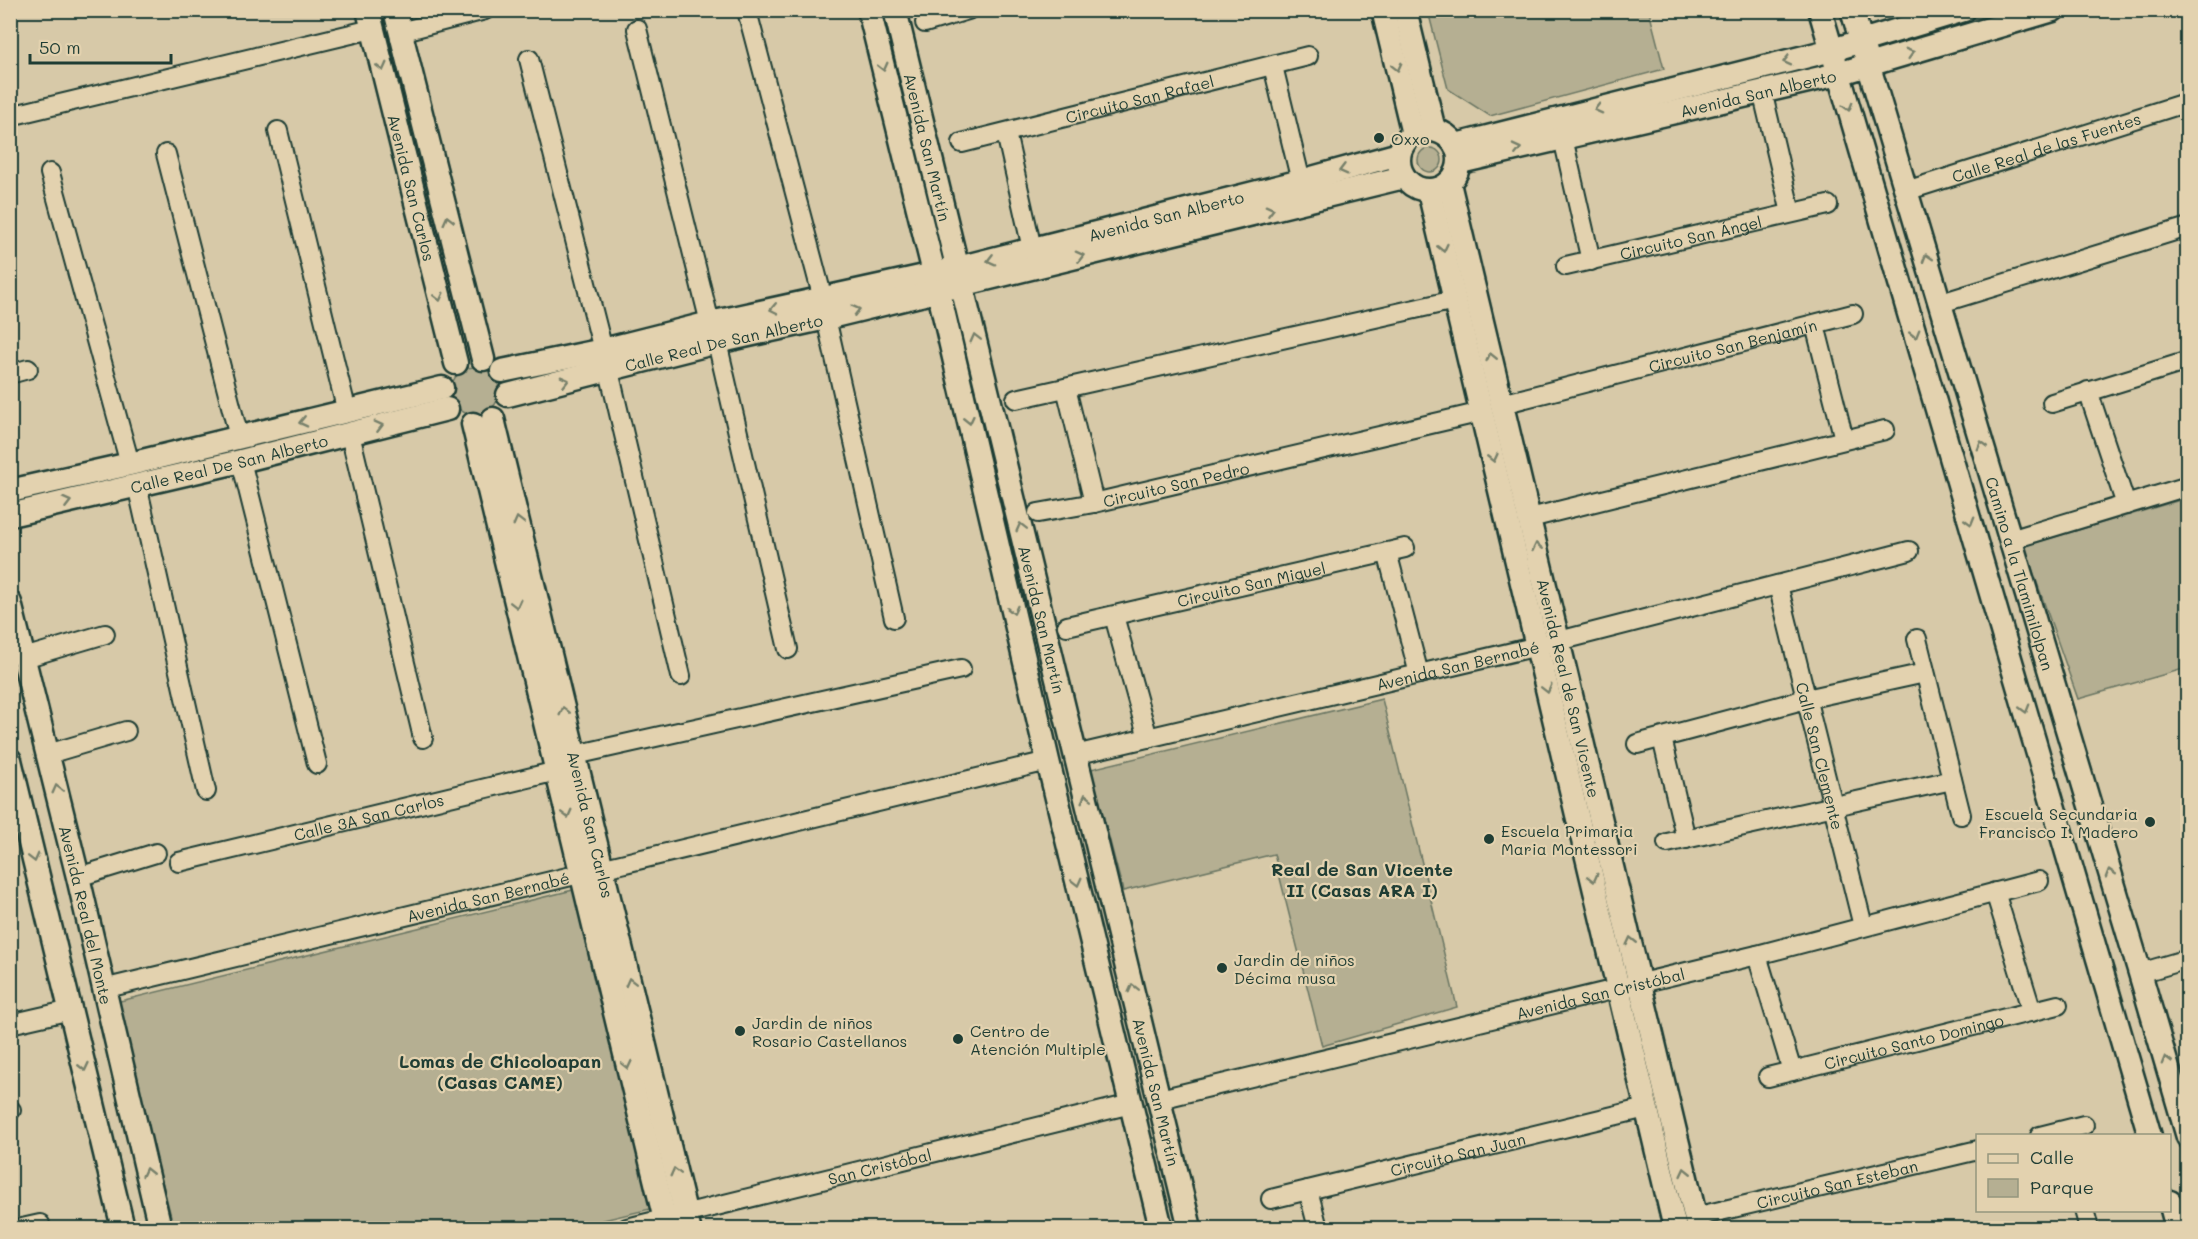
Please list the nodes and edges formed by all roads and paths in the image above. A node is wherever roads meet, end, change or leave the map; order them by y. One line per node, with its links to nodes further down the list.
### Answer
1 (486, 10): 13 (street)
2 (869, 10): 46 (street, Avenida San Martín, one-way to 46)
3 (895, 10): 45 (street, Avenida San Martín)
4 (968, 10): 14 (street)
5 (1383, 10): 27 (street, one-way to 27)
6 (1405, 10): 27 (street)
7 (1820, 10): 17 (street, Camino a la Tlamimilolpan)
8 (1852, 10): 16 (street, Camino a la Tlamimilolpan)
9 (1964, 10): 16 (street, Avenida San Alberto)
10 (2053, 10): 21 (street, Avenida San Alberto, one-way to 10)
11 (747, 11): 49 (street)
12 (370, 20): 25 (street); 56 (street, Avenida San Carlos, one-way to 56)
13 (398, 21): 53 (street, Avenida San Carlos, one-way to 13)
14 (925, 22)
15 (637, 29): 52 (street)
16 (1862, 41): 17 (street, Avenida San Alberto); 21 (street, Camino a la Tlamimilolpan)
17 (1832, 50): 22 (street, Camino a la Tlamimilolpan); 33 (street, Avenida San Alberto, one-way to 33)
18 (1308, 56): 20 (street, Circuito San Rafael)
19 (529, 59): 54 (street)
20 (1273, 66): 28 (street, Circuito San Rafael); 37 (street)
21 (1869, 66): 22 (street, Avenida San Alberto); 38 (street, Camino a la Tlamimilolpan)
22 (1838, 74): 23 (street, Avenida San Alberto); 142 (street, Camino a la Tlamimilolpan, one-way to 142)
23 (1762, 91): 29 (street, Avenida San Alberto); 40 (street)
24 (2187, 102): 38 (street, Calle Real de las Fuentes)
25 (10, 116)
26 (278, 131): 67 (street)
27 (1423, 132): 32 (street); 33 (street)
28 (1006, 133): 30 (street, Circuito San Rafael); 42 (street)
29 (1563, 138): 33 (street, Avenida San Alberto, one-way to 29); 43 (street)
30 (962, 143)
31 (166, 154): 71 (street)
32 (1400, 154): 35 (street); 37 (street, Avenida San Alberto, one-way to 37)
33 (1458, 154): 36 (street)
34 (50, 173): 74 (street)
35 (1404, 177): 36 (street); 37 (street, Avenida San Alberto)
36 (1439, 187): 47 (street, Avenida Real de San Vicente, one-way to 47); 66 (street, Avenida Real de San Vicente, one-way to 36)
37 (1303, 191): 42 (street, Avenida San Alberto)
38 (1906, 191): 48 (street, Camino a la Tlamimilolpan, one-way to 38)
39 (1828, 205): 40 (street, Circuito San Ángel)
40 (1791, 213): 43 (street, Circuito San Ángel)
41 (2187, 227): 48 (street)
42 (1034, 258): 45 (street, Avenida San Alberto)
43 (1591, 261): 44 (street, Circuito San Ángel)
44 (1566, 266)
45 (960, 276): 46 (street, Avenida San Alberto); 108 (street, Avenida San Martín, one-way to 45)
46 (936, 281): 49 (street, Calle Real De San Alberto); 109 (street, Avenida San Martín, one-way to 109)
47 (1455, 300): 60 (street); 66 (street, Avenida Real de San Vicente)
48 (1941, 303): 82 (street, Camino a la Tlamimilolpan, one-way to 48)
49 (825, 308): 52 (street, Calle Real De San Alberto); 89 (street)
50 (1853, 314): 51 (street)
51 (1815, 325): 66 (street, Circuito San Benjamín); 72 (street, Circuito San Benjamín)
52 (713, 333): 54 (street, Calle Real De San Alberto); 94 (street)
53 (483, 358): 56 (street); 58 (street)
54 (606, 360): 58 (street, Calle Real De San Alberto); 62 (street, Calle Real De San Alberto, one-way to 54); 99 (street)
55 (2187, 361): 61 (street)
56 (456, 363): 63 (street)
57 (28, 369): 59 (street)
58 (502, 371): 62 (street)
59 (10, 374)
60 (1066, 388): 64 (street); 77 (street, Circuito San Pedro)
61 (2088, 392): 65 (street); 78 (street)
62 (508, 395): 68 (street)
63 (444, 398): 67 (street, Calle Real De San Alberto); 68 (street); 70 (street, Calle Real De San Alberto, one-way to 63)
64 (1016, 399)
65 (2052, 403)
66 (1492, 408): 77 (street, Circuito San Pedro); 81 (street, Avenida Real de San Vicente); 93 (street, Avenida Real de San Vicente, one-way to 93)
67 (347, 412): 71 (street, Calle Real De San Alberto, one-way to 71)
68 (483, 422): 107 (street, Avenida San Carlos, one-way to 68); 112 (street, Avenida San Carlos, one-way to 112)
69 (1884, 430): 72 (street)
70 (351, 434): 73 (street, Calle Real De San Alberto); 102 (street)
71 (239, 437): 74 (street, Calle Real De San Alberto)
72 (1844, 439): 81 (street)
73 (242, 461): 74 (street, Calle Real De San Alberto); 110 (street)
74 (134, 475): 76 (street, Calle Real De San Alberto); 80 (street, Calle Real De San Alberto, one-way to 74); 114 (street)
75 (2187, 486): 78 (street)
76 (10, 491)
77 (1094, 503): 79 (street)
78 (2126, 505): 82 (street)
79 (1038, 513)
80 (10, 515)
81 (1530, 518): 93 (street, Avenida Real de San Vicente, one-way to 81)
82 (2010, 540): 128 (street, Camino a la Tlamimilolpan, one-way to 82)
83 (1405, 548): 85 (street, Circuito San Miguel)
84 (1909, 551): 86 (street, Avenida San Bernabé)
85 (1387, 552): 88 (street, Circuito San Miguel); 98 (street)
86 (1778, 585): 93 (street, Avenida San Bernabé); 100 (street, Calle San Clemente)
87 (10, 603): 95 (street, Avenida Real del Monte)
88 (1114, 616): 90 (street, Circuito San Miguel); 103 (street)
89 (894, 618)
90 (1067, 626)
91 (105, 634): 95 (street)
92 (1917, 639): 97 (street)
93 (1548, 644): 98 (street, Avenida San Bernabé); 129 (street, Avenida Real de San Vicente)
94 (788, 649)
95 (24, 658): 106 (street, Avenida Real del Monte)
96 (962, 669): 107 (street)
97 (1925, 673): 100 (street); 113 (street)
98 (1419, 674): 103 (street, Avenida San Bernabé)
99 (681, 676)
100 (1806, 699): 104 (street); 115 (street, Calle San Clemente)
101 (126, 731): 106 (street)
102 (423, 738)
103 (1148, 738): 108 (street, Avenida San Bernabé)
104 (1662, 738): 105 (street); 117 (street)
105 (1637, 744)
106 (48, 754): 122 (street, Avenida Real del Monte, one-way to 106)
107 (574, 755): 121 (street, Avenida San Carlos)
108 (1076, 755): 137 (street, Avenida San Martín, one-way to 108)
109 (1048, 761): 121 (street, Avenida San Bernabé); 138 (street, Avenida San Martín, one-way to 138)
110 (317, 764)
111 (11, 768): 132 (street, one-way to 132)
112 (557, 771): 120 (street, Calle 3A San Carlos); 121 (street, Avenida San Carlos, one-way to 121)
113 (1952, 780): 115 (street); 116 (street)
114 (206, 791)
115 (1833, 808): 117 (street); 125 (street, Calle San Clemente)
116 (1961, 815)
117 (1686, 839): 118 (street)
118 (1667, 843)
119 (156, 853): 122 (street)
120 (179, 862)
121 (592, 872): 130 (street, Avenida San Bernabé); 149 (street, Avenida San Carlos)
122 (78, 877): 130 (street, Avenida Real del Monte)
123 (2039, 881): 124 (street, Avenida San Cristóbal)
124 (1995, 892): 125 (street, Avenida San Cristóbal); 133 (street)
125 (1863, 926): 126 (street, Avenida San Cristóbal)
126 (1757, 955): 129 (street, Avenida San Cristóbal); 135 (street)
127 (2187, 959): 128 (street)
128 (2140, 973): 143 (street, Camino a la Tlamimilolpan, one-way to 128)
129 (1630, 985): 137 (street, Avenida San Cristóbal); 139 (street, Avenida Real de San Vicente); 150 (street, Avenida Real de San Vicente, one-way to 129)
130 (103, 989): 152 (street, Avenida Real del Monte, one-way to 130)
131 (2058, 1005): 133 (street, Circuito Santo Domingo)
132 (71, 1010): 134 (street); 151 (street, one-way to 151)
133 (2032, 1012): 135 (street, Circuito Santo Domingo)
134 (10, 1024)
135 (1792, 1071): 136 (street, Circuito Santo Domingo)
136 (1768, 1077)
137 (1160, 1099): 155 (street, Avenida San Martín)
138 (1131, 1104): 149 (street, San Cristóbal); 154 (street, Avenida San Martín)
139 (1646, 1108): 145 (street, Circuito San Juan); 157 (street, Avenida Real de San Vicente)
140 (2084, 1125): 141 (street)
141 (2062, 1133)
142 (2149, 1134)
143 (2187, 1137)
144 (1976, 1150): 150 (street, Circuito San Esteban)
145 (1308, 1190): 146 (street, Circuito San Juan); 156 (street)
146 (1270, 1199)
147 (2171, 1208): 159 (street)
148 (2085, 1212): 158 (street)
149 (677, 1223): 153 (street, San Cristóbal)
150 (1697, 1223)
151 (123, 1228)
152 (160, 1228)
153 (627, 1228)
154 (1161, 1228)
155 (1190, 1228)
156 (1318, 1228)
157 (1673, 1228)
158 (2089, 1228)
159 (2177, 1228)

